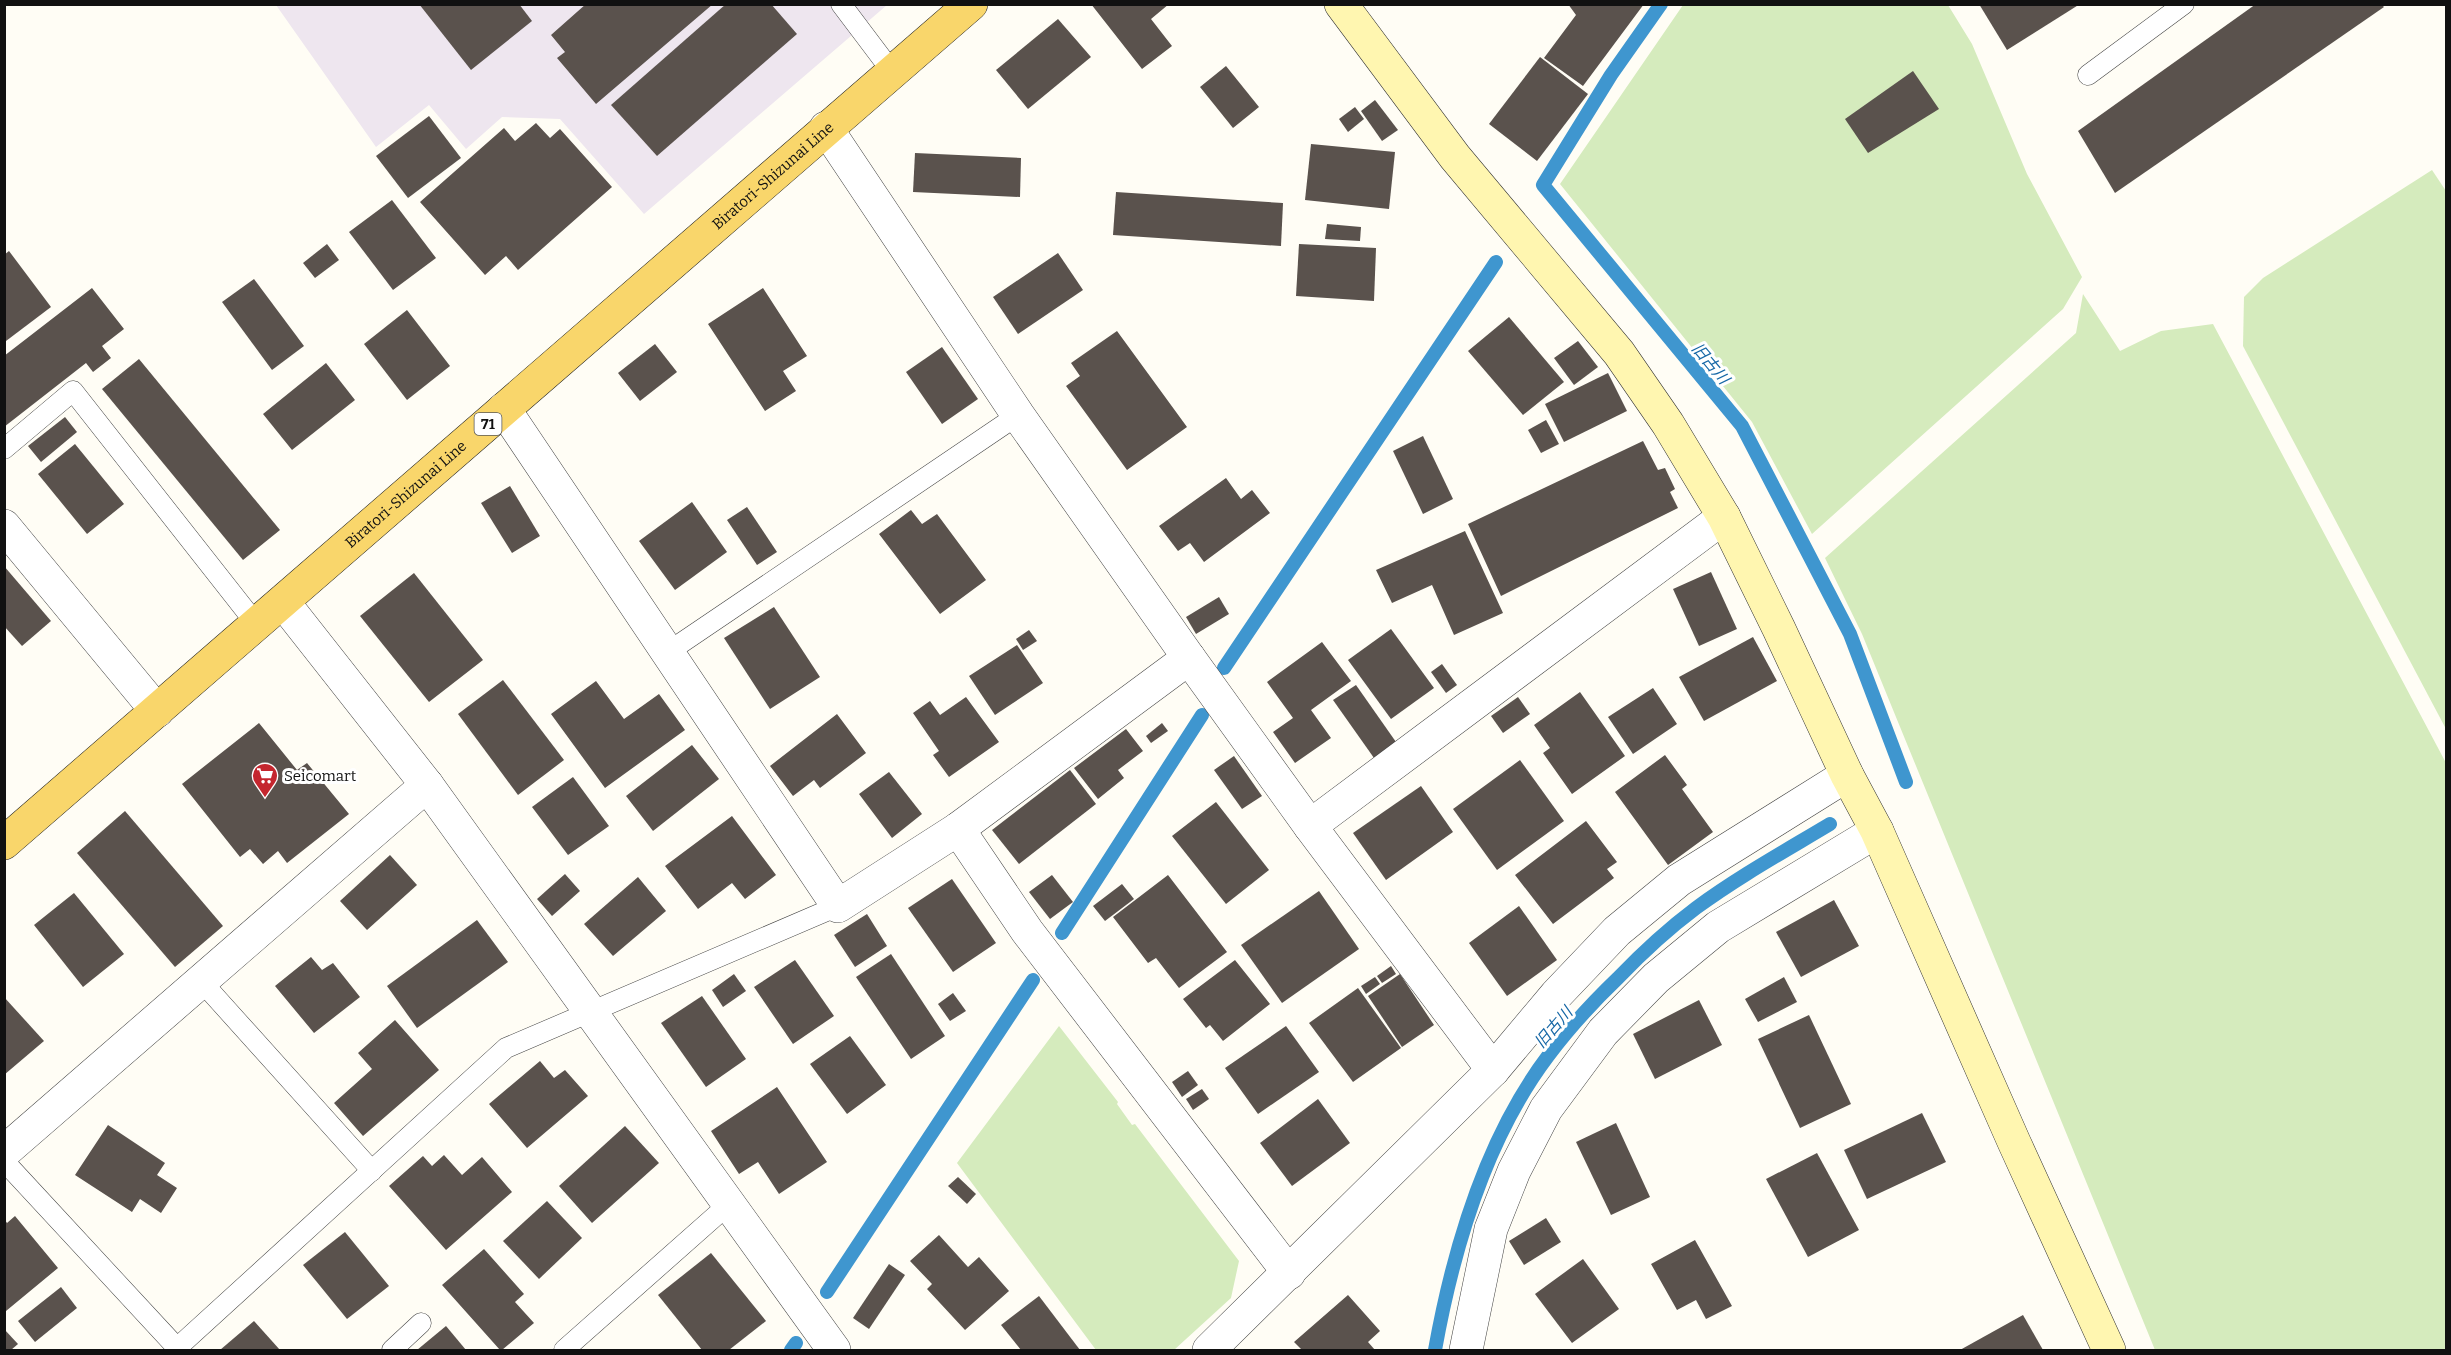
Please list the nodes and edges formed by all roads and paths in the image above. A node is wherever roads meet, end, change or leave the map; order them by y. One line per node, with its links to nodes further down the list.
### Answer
1 (841, 4): 5 (lane)
2 (971, 4): 5 (main road, Biratori-Shizunai Line / 71)
3 (1341, 4): 11 (street)
4 (2184, 4): 6 (lane)
5 (893, 73): 7 (main road, Biratori-Shizunai Line / 71)
6 (2088, 75)
7 (826, 128): 8 (main road, Biratori-Shizunai Line / 71); 9 (street)
8 (504, 410): 13 (main road, Biratori-Shizunai Line / 71); 15 (street)
9 (1018, 415): 15 (lane); 16 (street)
10 (4, 449): 14 (lane)
11 (1724, 516): 18 (street); 20 (street)
12 (4, 526): 17 (street)
13 (283, 602): 14 (main road, Biratori-Shizunai Line / 71); 19 (street)
14 (257, 625): 17 (main road, Biratori-Shizunai Line / 71)
15 (668, 652): 24 (street)
16 (1189, 658): 20 (street); 21 (street)
17 (157, 711): 23 (main road, Biratori-Shizunai Line / 71)
18 (1847, 775): 22 (street); 27 (street)
19 (427, 785): 25 (street); 26 (street)
20 (1310, 826): 27 (street)
21 (958, 829): 24 (street); 32 (street)
22 (1877, 831): 39 (street); 40 (street)
23 (4, 843)
24 (838, 906): 26 (lane)
25 (201, 982): 28 (street); 30 (lane)
26 (591, 1013): 30 (lane); 31 (street)
27 (1493, 1070): 32 (street)
28 (4, 1152)
29 (4, 1161): 34 (lane)
30 (372, 1171): 34 (lane)
31 (729, 1204): 36 (lane); 37 (street)
32 (1289, 1273): 38 (street)
33 (421, 1323): 35 (lane)
34 (178, 1349)
35 (392, 1350)
36 (564, 1350)
37 (834, 1350)
38 (1209, 1350)
39 (1466, 1350)
40 (2109, 1350)

